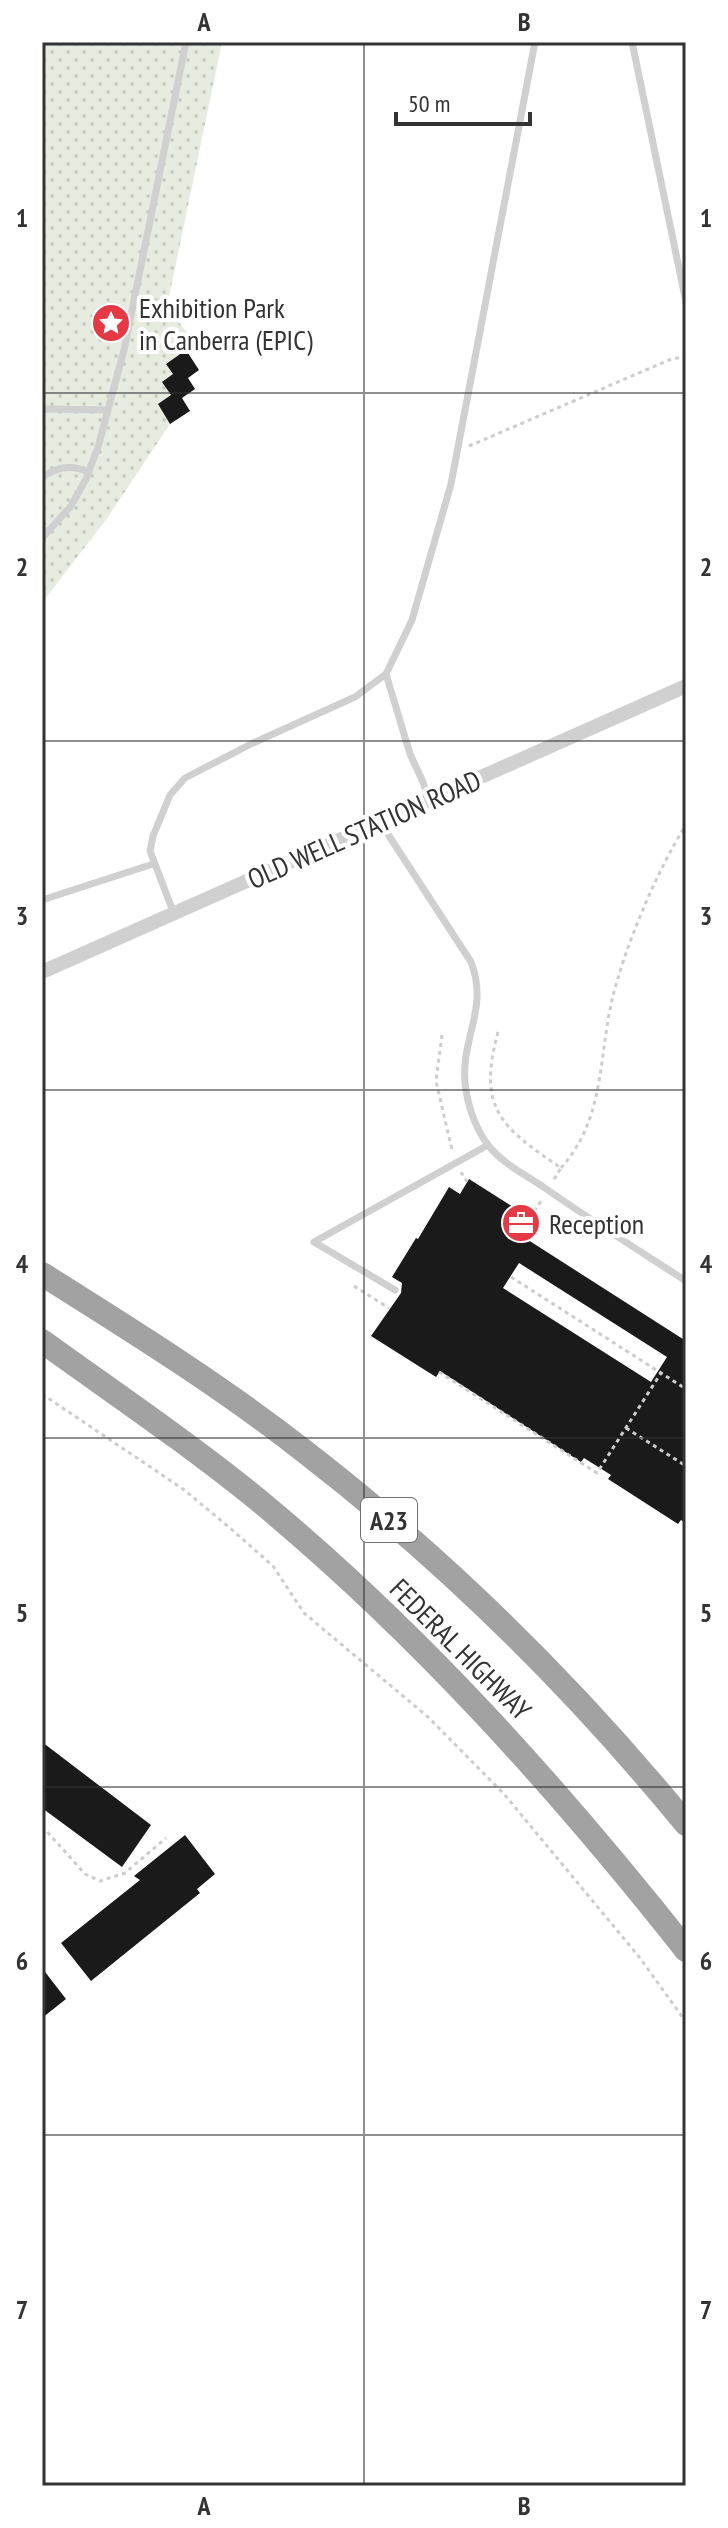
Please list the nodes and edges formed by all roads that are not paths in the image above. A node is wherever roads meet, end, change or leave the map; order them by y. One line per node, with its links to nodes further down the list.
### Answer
1 (186, 42): 6 (lane)
2 (535, 42): 10 (lane)
3 (632, 42): 4 (lane)
4 (686, 302)
5 (42, 409): 6 (lane)
6 (107, 410): 7 (lane)
7 (89, 472): 8 (lane); 9 (lane)
8 (42, 477)
9 (42, 538)
10 (386, 674): 12 (lane); 14 (lane)
11 (686, 686): 12 (street, OLD WELL STATION ROAD)
12 (429, 801): 13 (street, OLD WELL STATION ROAD)
13 (380, 822): 16 (street, OLD WELL STATION ROAD); 18 (lane)
14 (153, 864): 15 (lane); 16 (lane)
15 (42, 900)
16 (174, 914): 17 (street, OLD WELL STATION ROAD)
17 (42, 972)
18 (488, 1145): 20 (lane); 21 (lane)
19 (42, 1274): 23 (highway, FEDERAL HIGHWAY / A23)
20 (686, 1281)
21 (395, 1290)
22 (42, 1341): 24 (highway, FEDERAL HIGHWAY / A23)
23 (686, 1824)
24 (686, 1950)

